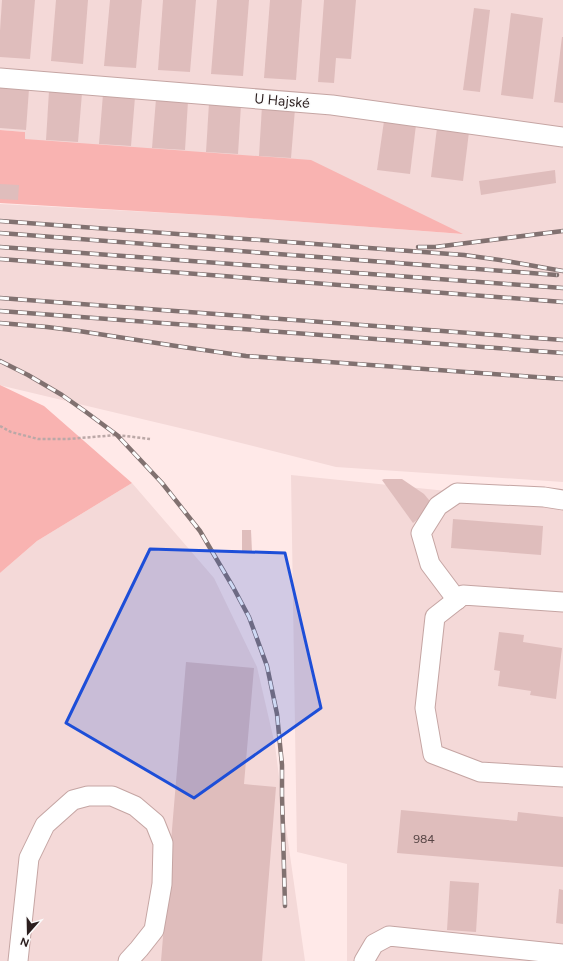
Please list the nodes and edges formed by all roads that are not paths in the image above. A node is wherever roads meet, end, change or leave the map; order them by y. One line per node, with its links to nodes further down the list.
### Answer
1 (0, 78): 2 (lane, U Hajské)
2 (563, 137)
3 (563, 500): 4 (lane)
4 (457, 600): 5 (lane); 6 (lane)
5 (563, 602)
6 (559, 772)
7 (506, 954): 8 (lane); 11 (lane)
8 (563, 954)
9 (18, 961): 10 (lane)
10 (128, 961)
11 (364, 961)

